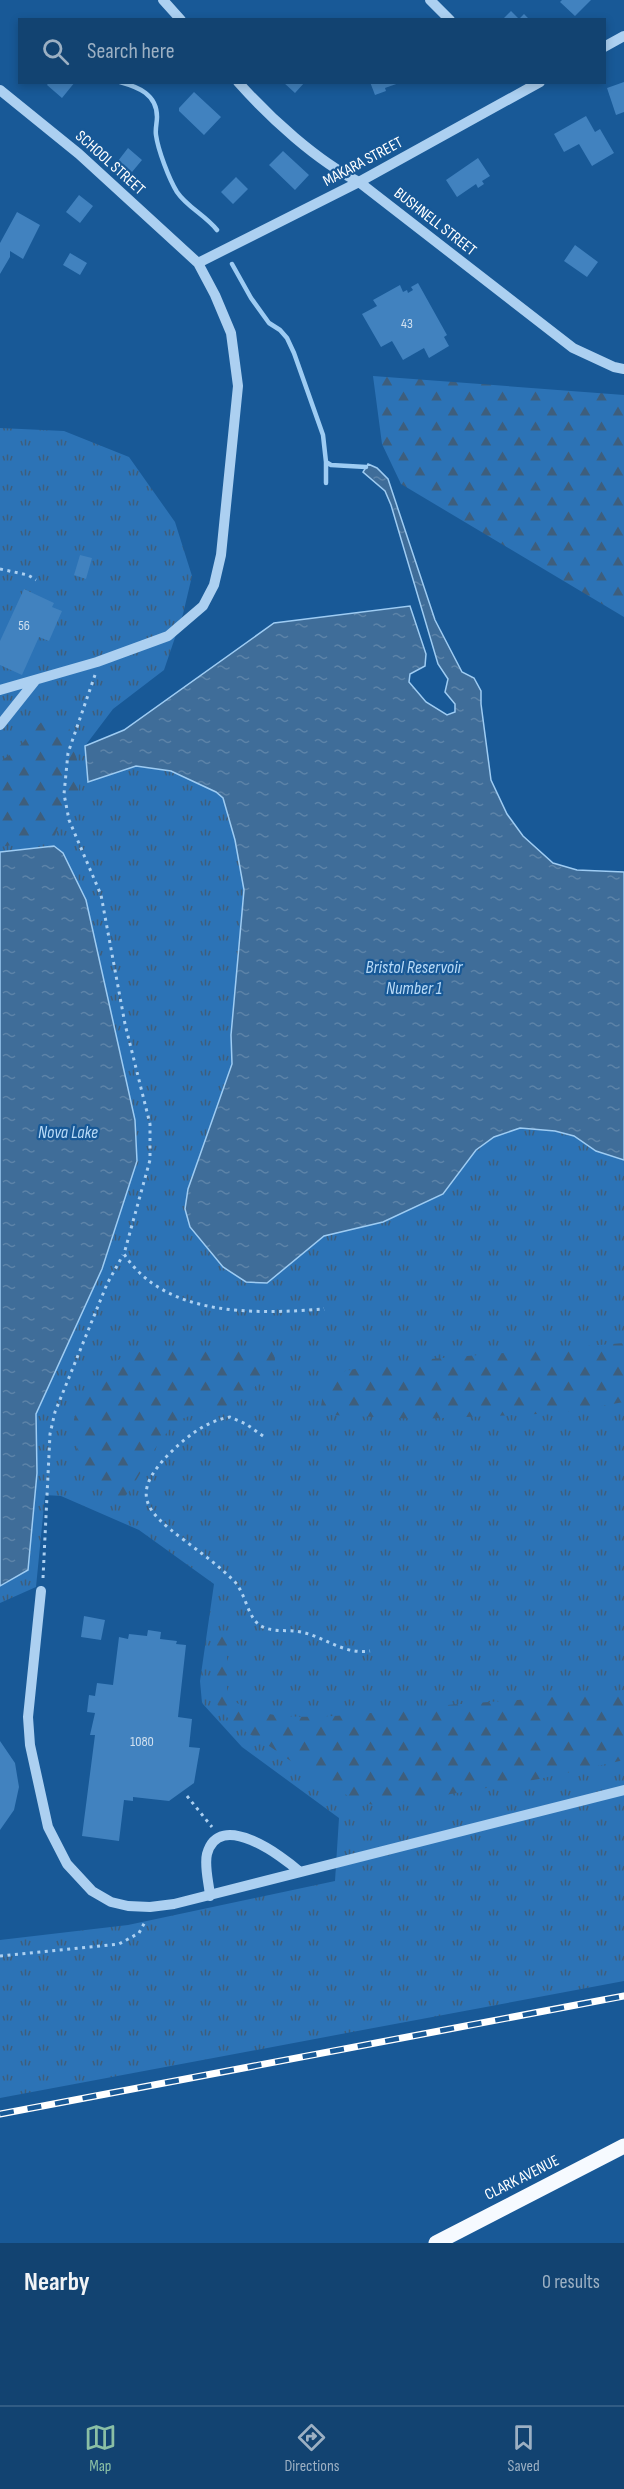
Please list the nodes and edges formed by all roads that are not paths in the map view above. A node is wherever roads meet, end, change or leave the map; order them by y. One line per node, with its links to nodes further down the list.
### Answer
1 (163, 0): 3 (street)
2 (430, 0): 4 (street)
3 (179, 18)
4 (448, 18)
5 (624, 36): 6 (street)
6 (606, 46)
7 (240, 84): 12 (street, BUSHNELL STREET)
8 (518, 84): 11 (street)
9 (537, 84): 11 (street, MAKARA STREET)
10 (0, 90): 13 (street, SCHOOL STREET)
11 (525, 91): 12 (street, MAKARA STREET)
12 (359, 182): 13 (street, MAKARA STREET); 14 (street, BUSHNELL STREET)
13 (198, 263): 15 (street, SCHOOL STREET)
14 (624, 369)
15 (35, 681): 16 (street, SCHOOL STREET); 17 (street)
16 (0, 690)
17 (0, 725)
18 (41, 1591): 21 (street)
19 (624, 1790): 20 (street)
20 (300, 1872): 21 (street); 21 (street)
21 (210, 1896)
22 (624, 2146): 23 (main road, CLARK AVENUE)
23 (436, 2243)

